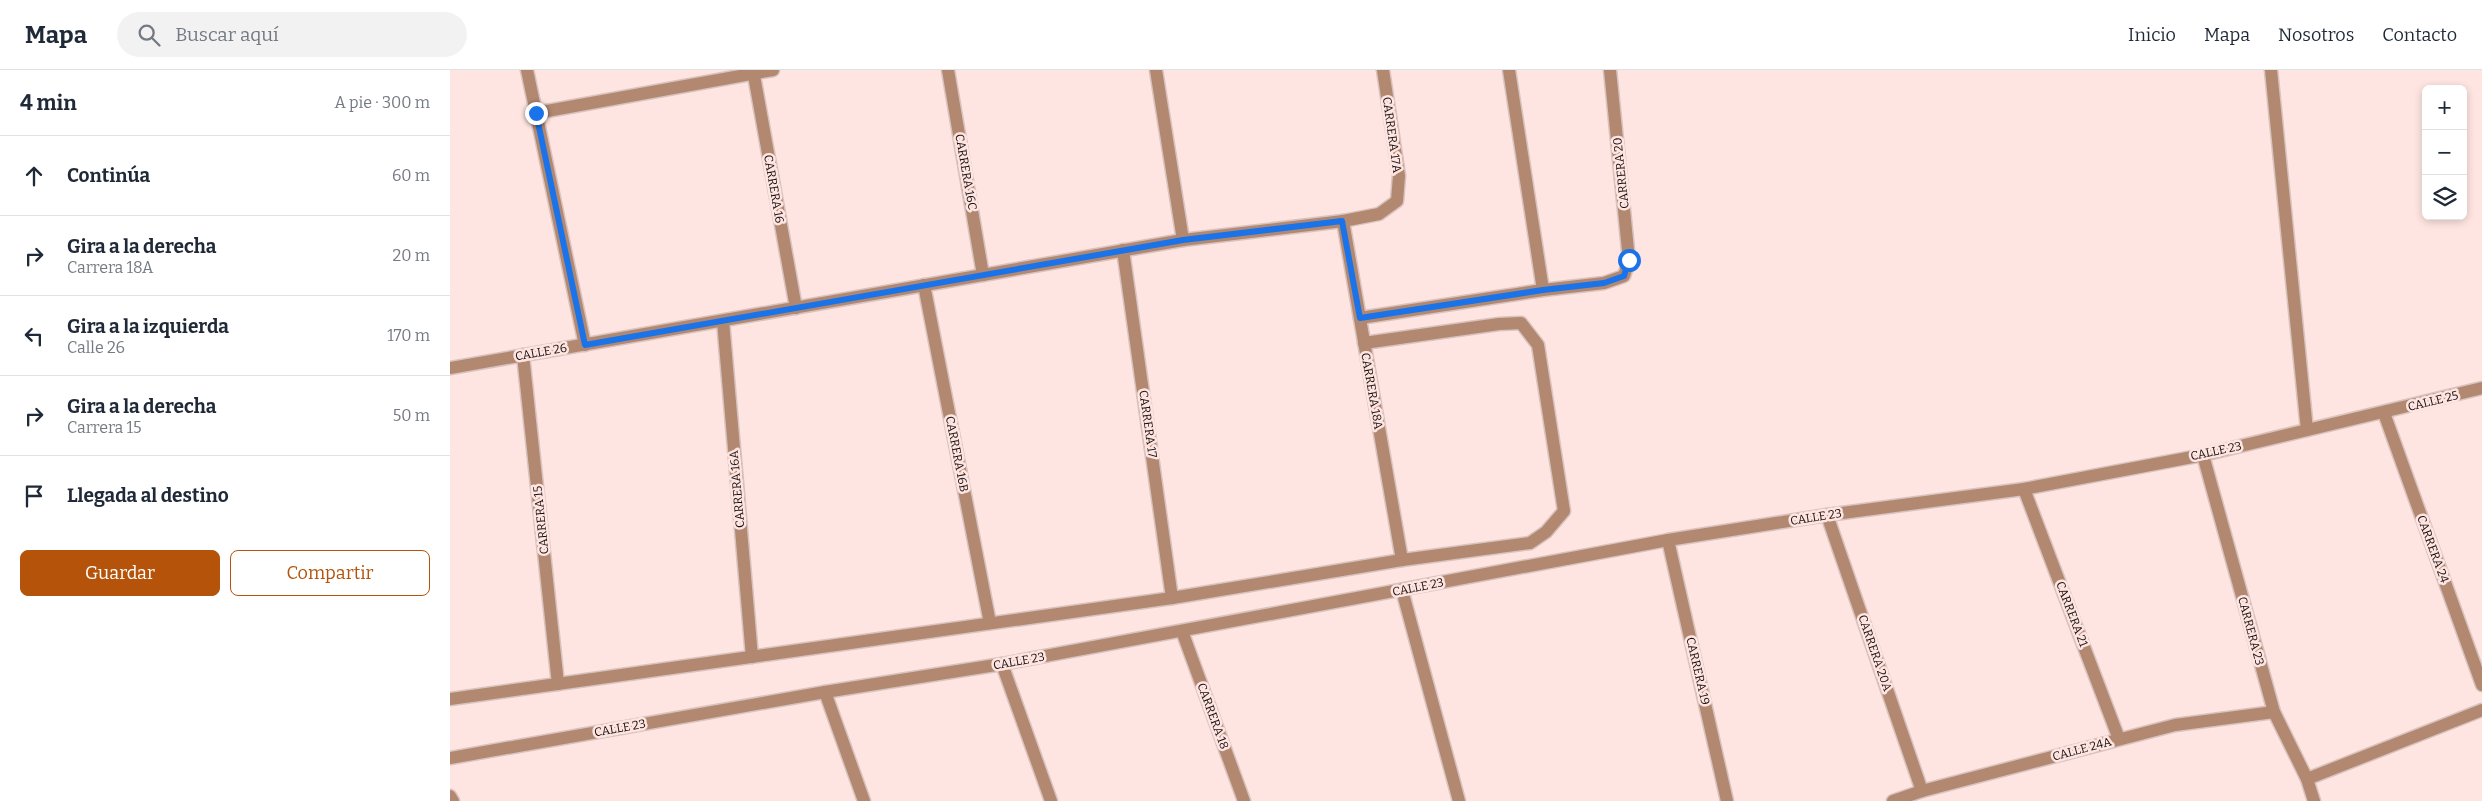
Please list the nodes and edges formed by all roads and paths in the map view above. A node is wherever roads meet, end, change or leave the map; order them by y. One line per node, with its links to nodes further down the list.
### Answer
1 (527, 70): 10 (street)
2 (773, 70): 9 (street)
3 (948, 70): 14 (street, CARRERA 16C)
4 (1156, 70): 12 (street)
5 (1383, 70): 11 (street, CARRERA 17A)
6 (1509, 70): 16 (street)
7 (1610, 70): 16 (street, CARRERA 20)
8 (2271, 70): 26 (street)
9 (753, 72): 10 (street); 17 (street, CARRERA 16)
10 (536, 113): 21 (street)
11 (1342, 221): 12 (street, CALLE 26); 18 (street, CARRERA 18A)
12 (1183, 240): 13 (street, CALLE 26)
13 (1123, 250): 14 (street, CALLE 26); 33 (street, CARRERA 17)
14 (983, 275): 15 (street, CALLE 26)
15 (924, 285): 17 (street, CALLE 26); 34 (street, CARRERA 16B)
16 (1543, 290): 18 (street)
17 (796, 308): 19 (street, CALLE 26)
18 (1360, 318): 20 (street, CARRERA 18A)
19 (723, 321): 21 (street, CALLE 26); 36 (street, CARRERA 16A)
20 (1364, 343): 31 (street, CARRERA 18A); 31 (street)
21 (585, 345): 22 (street, CALLE 26)
22 (523, 356): 23 (street, CALLE 26); 38 (street, CARRERA 15)
23 (450, 368)
24 (2482, 388): 25 (street, CALLE 25)
25 (2384, 413): 26 (street, CALLE 23); 39 (street, CARRERA 24)
26 (2307, 430): 27 (street, CALLE 23)
27 (2203, 455): 28 (street, CALLE 23); 43 (street, CARRERA 23)
28 (2024, 489): 29 (street, CALLE 23); 44 (street, CARRERA 21)
29 (1827, 515): 30 (street, CALLE 23); 47 (street, CARRERA 20A)
30 (1668, 540): 32 (street, CALLE 23); 54 (street, CARRERA 19)
31 (1402, 560): 33 (street)
32 (1402, 590): 35 (street, CALLE 23); 53 (street)
33 (1172, 598): 34 (street)
34 (990, 623): 36 (street)
35 (1182, 631): 37 (street, CALLE 23); 52 (street, CARRERA 18)
36 (752, 657): 38 (street)
37 (1002, 664): 40 (street, CALLE 23); 51 (street)
38 (558, 684): 41 (street)
39 (2482, 685)
40 (825, 692): 45 (street, CALLE 23); 50 (street)
41 (450, 699)
42 (2482, 710): 46 (street)
43 (2274, 712): 44 (street, CALLE 24A); 46 (street, CARRERA 23)
44 (2120, 739): 47 (street, CALLE 24A)
45 (450, 758)
46 (2307, 779): 56 (street, CARRERA 23)
47 (1922, 791): 55 (street, CALLE 24A)
48 (450, 796): 49 (street)
49 (453, 801)
50 (864, 801)
51 (1051, 801)
52 (1244, 801)
53 (1459, 801)
54 (1727, 801)
55 (1893, 801)
56 (2314, 801)

